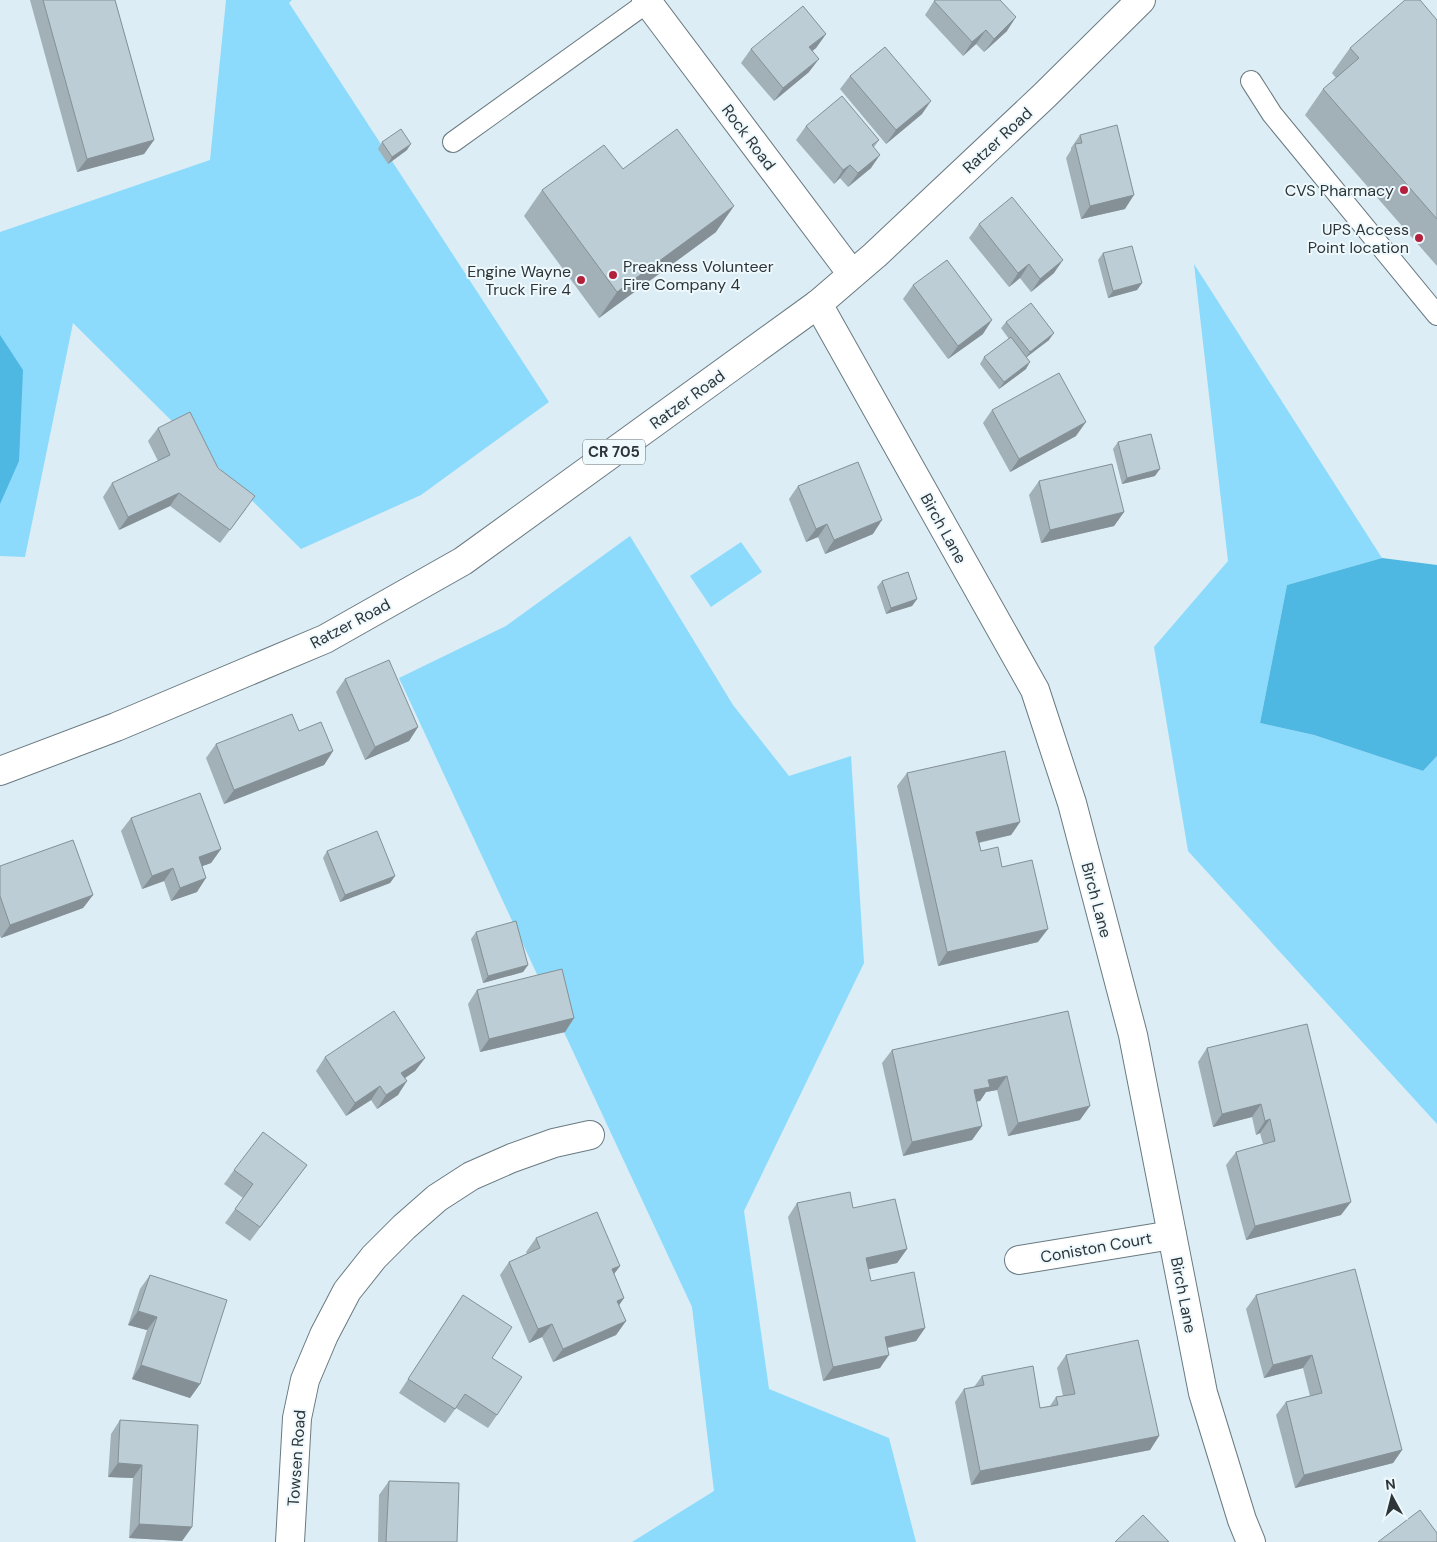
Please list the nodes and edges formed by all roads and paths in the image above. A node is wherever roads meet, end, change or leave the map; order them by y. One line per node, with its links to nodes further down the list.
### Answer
1 (1141, 0): 5 (street, Ratzer Road / CR 705)
2 (647, 1): 4 (lane); 5 (street, Rock Road)
3 (1251, 81): 7 (lane)
4 (453, 142)
5 (852, 274): 6 (street, Ratzer Road / CR 705)
6 (818, 304): 8 (street, Ratzer Road / CR 705); 10 (street, Birch Lane)
7 (1437, 315)
8 (0, 771)
9 (590, 1135): 12 (street, Towsen Road)
10 (1172, 1234): 11 (street, Coniston Court); 13 (street, Birch Lane)
11 (1019, 1260)
12 (290, 1542)
13 (1251, 1542)

